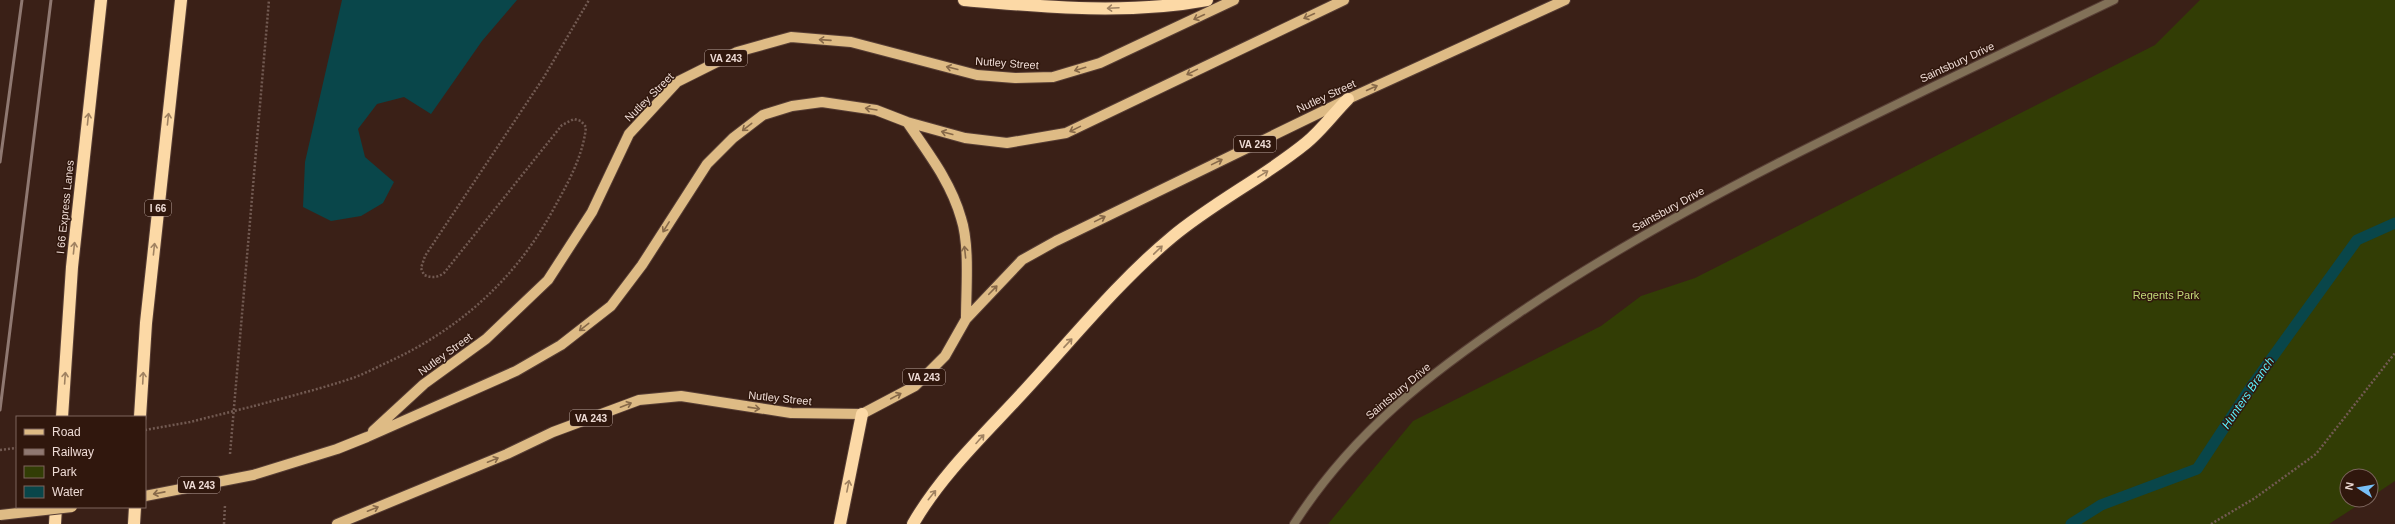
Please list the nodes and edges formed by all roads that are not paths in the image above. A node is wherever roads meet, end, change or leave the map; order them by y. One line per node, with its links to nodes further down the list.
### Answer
1 (101, 0): 13 (highway, I 66 Express Lanes, one-way to 1)
2 (181, 0): 14 (highway, I 66, one-way to 2)
3 (964, 0): 4 (highway, one-way to 3)
4 (1207, 0)
5 (1234, 0): 15 (main road, Nutley Street / VA 243, one-way to 15)
6 (1344, 0): 10 (main road, Nutley Street / VA 243, one-way to 10)
7 (1565, 0): 9 (main road, Nutley Street / VA 243, one-way to 7)
8 (2114, 0): 26 (street, Saintsbury Drive)
9 (1348, 99): 11 (main road, Nutley Street / VA 243, one-way to 9); 25 (highway, one-way to 9)
10 (907, 122): 11 (main road, Nutley Street, one-way to 10); 15 (main road, Nutley Street / VA 243, one-way to 15)
11 (966, 319): 12 (main road, Nutley Street / VA 243, one-way to 11)
12 (862, 414): 23 (main road, Nutley Street / VA 243, one-way to 12); 24 (highway, one-way to 12)
13 (62, 416)
14 (140, 416)
15 (367, 437): 16 (main road, Nutley Street / VA 243, one-way to 16, bridge)
16 (146, 496)
17 (56, 508): 21 (highway)
18 (63, 508): 20 (main road, bridge)
19 (135, 508): 22 (highway)
20 (0, 515)
21 (55, 524)
22 (134, 524)
23 (337, 524)
24 (840, 524)
25 (913, 524)
26 (1294, 524)

